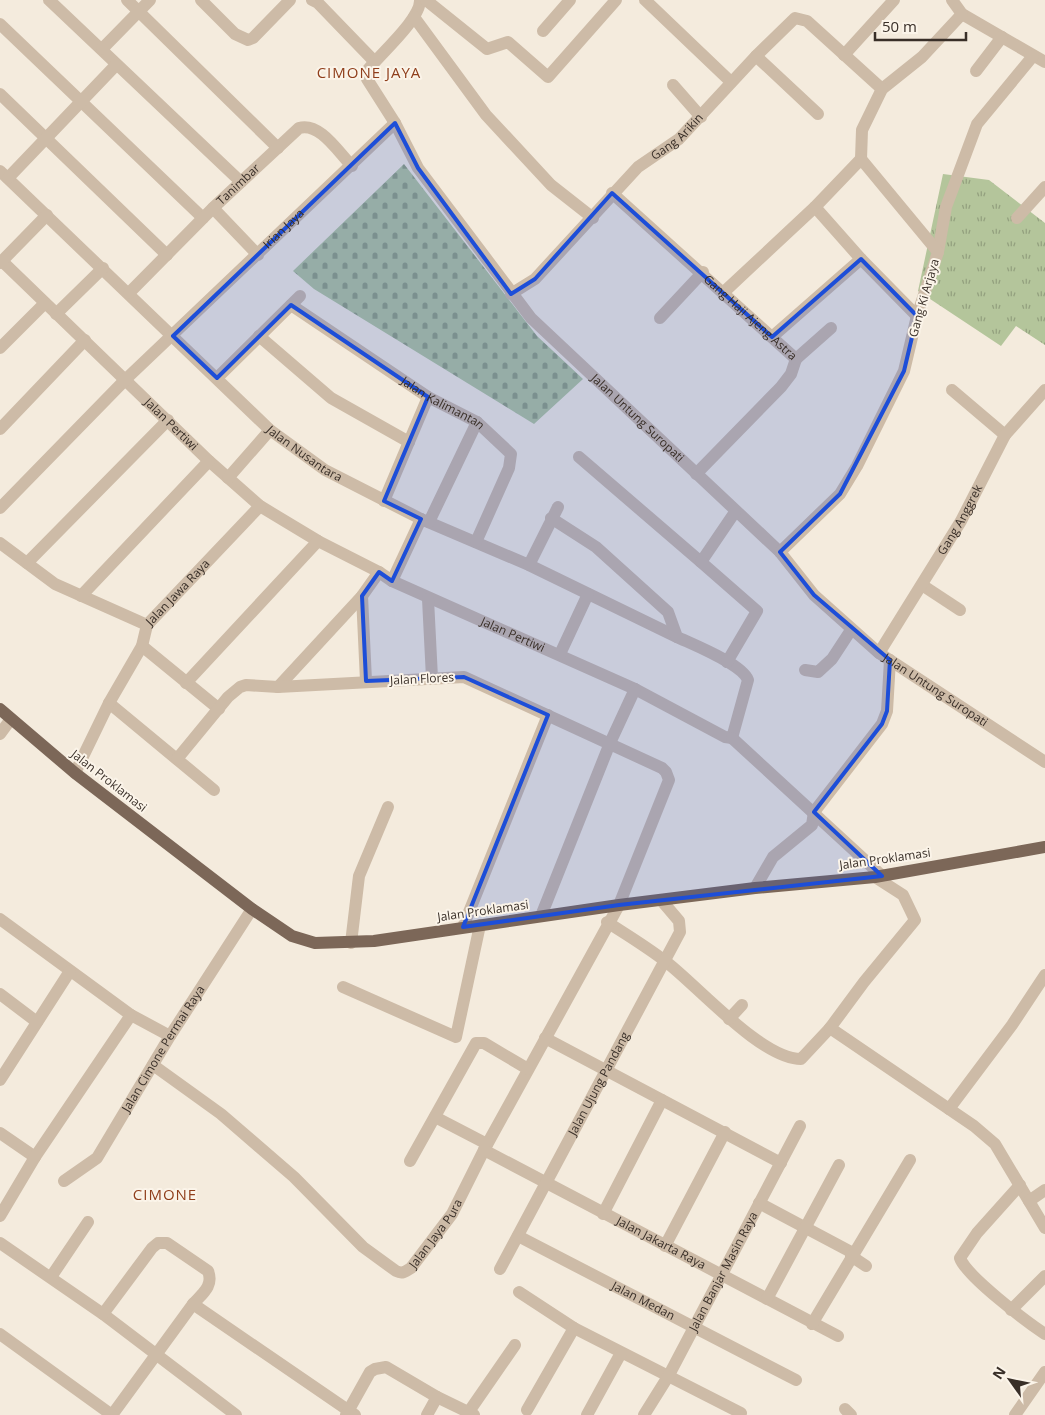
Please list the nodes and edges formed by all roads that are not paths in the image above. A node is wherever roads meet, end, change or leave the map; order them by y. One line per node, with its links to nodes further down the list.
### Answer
1 (49, 0): 20 (street)
2 (127, 0): 14 (street)
3 (150, 0): 14 (street)
4 (290, 0): 13 (street)
5 (312, 0): 24 (street)
6 (420, 0): 16 (street)
7 (426, 0): 9 (street)
8 (570, 0): 18 (street)
9 (616, 0)
10 (645, 0): 28 (street)
11 (894, 0): 21 (street)
12 (952, 0): 15 (street)
13 (209, 3)
14 (139, 11): 20 (street); 37 (street)
15 (962, 14): 19 (street); 30 (street)
16 (414, 17): 24 (street); 48 (street)
17 (0, 24): 32 (street)
18 (543, 31)
19 (1002, 37): 23 (street); 27 (street)
20 (102, 49): 26 (street)
21 (844, 55): 22 (street, Gang Arikin); 30 (street, Gang Arikin)
22 (756, 56): 28 (street, Gang Arikin); 33 (street)
23 (1033, 56): 25 (street); 50 (street)
24 (374, 61): 35 (street, Jalan Untung Suropati)
25 (1045, 62)
26 (116, 65): 32 (street); 41 (street)
27 (976, 71)
28 (732, 82): 34 (street, Gang Arikin)
29 (673, 85): 34 (street)
30 (882, 90): 38 (street)
31 (0, 94): 36 (street)
32 (79, 101): 36 (street); 47 (street)
33 (818, 114)
34 (702, 117): 43 (street, Gang Arikin)
35 (395, 123): 39 (street, Irian Jaya); 59 (street, Jalan Untung Suropati)
36 (45, 137): 40 (street); 51 (street)
37 (278, 148): 39 (street, Tanimbar); 41 (street, Tanimbar)
38 (861, 159): 44 (street); 50 (street, Gang Ki Arjaya)
39 (352, 166): 52 (street, Irian Jaya)
40 (4, 175): 46 (street, Jalan Nusantara)
41 (241, 182): 45 (street, Tanimbar)
42 (1045, 187): 49 (street)
43 (612, 193): 48 (street, Gang Arikin); 56 (street, Gang Haji Ajeng Astra)
44 (815, 207): 54 (street); 57 (street)
45 (213, 208): 47 (street, Tanimbar); 52 (street)
46 (47, 215): 53 (street); 55 (street, Jalan Nusantara)
47 (203, 218): 51 (street, Tanimbar)
48 (593, 218): 59 (street, Gang Arikin)
49 (1017, 218)
50 (938, 252): 62 (street, Gang Ki Arjaya)
51 (167, 255): 58 (street, Tanimbar)
52 (258, 255): 65 (street, Irian Jaya)
53 (2, 258): 60 (street, Jalan Pertiwi)
54 (862, 259): 62 (street); 67 (street)
55 (103, 268): 58 (street, Jalan Nusantara); 61 (street)
56 (703, 272): 57 (street, Gang Haji Ajeng Astra); 63 (street)
57 (724, 292): 67 (street, Gang Haji Ajeng Astra)
58 (129, 293): 65 (street, Jalan Nusantara)
59 (512, 294): 84 (street, Jalan Untung Suropati)
60 (44, 303): 61 (street, Jalan Pertiwi); 69 (street)
61 (56, 314): 68 (street, Jalan Pertiwi)
62 (917, 316): 94 (street, Gang Ki Arjaya)
63 (660, 318)
64 (832, 328): 70 (street)
65 (173, 336): 71 (street, Jalan Nusantara); 72 (street, Irian Jaya)
66 (259, 336): 71 (street); 75 (street, Jalan Kalimantan); 81 (street)
67 (772, 337): 70 (street, Gang Haji Ajeng Astra)
68 (85, 340): 72 (street, Jalan Pertiwi); 78 (street)
69 (0, 348)
70 (796, 359): 84 (street, Gang Haji Ajeng Astra)
71 (217, 378): 79 (street, Jalan Nusantara)
72 (126, 379): 76 (street, Jalan Pertiwi); 88 (street, Irian Jaya)
73 (952, 390): 80 (street)
74 (1045, 390): 80 (street, Gang Anggrek)
75 (428, 397): 77 (street, Jalan Kalimantan); 81 (street)
76 (168, 420): 83 (street, Jalan Pertiwi); 96 (street)
77 (477, 422): 90 (street); 92 (street, Jalan Kalimantan)
78 (0, 430)
79 (270, 430): 85 (street); 86 (street, Jalan Nusantara)
80 (1005, 435): 100 (street, Gang Anggrek)
81 (409, 442): 86 (street)
82 (579, 457): 95 (street)
83 (209, 461): 85 (street, Jalan Pertiwi); 102 (street)
84 (696, 474): 89 (street, Jalan Untung Suropati)
85 (228, 478): 87 (street, Jalan Pertiwi)
86 (384, 501): 90 (street, Jalan Nusantara)
87 (260, 506): 91 (street, Jalan Pertiwi); 106 (street, Jalan Jawa Raya)
88 (0, 508)
89 (735, 512): 94 (street, Jalan Untung Suropati); 95 (street)
90 (425, 521): 92 (street, Jalan Nusantara); 99 (street)
91 (318, 541): 98 (street, Jalan Pertiwi); 116 (street)
92 (476, 542): 97 (street, Jalan Nusantara)
93 (0, 543): 96 (street)
94 (780, 552): 107 (street, Jalan Untung Suropati)
95 (701, 562): 112 (street)
96 (27, 563): 102 (street)
97 (529, 565): 101 (street, Jalan Nusantara); 108 (street)
98 (380, 572): 99 (street, Jalan Pertiwi); 103 (street)
99 (392, 581): 104 (street, Jalan Pertiwi)
100 (922, 585): 105 (street); 111 (street, Gang Anggrek)
101 (588, 594): 108 (street, Jalan Nusantara); 110 (street)
102 (81, 596): 106 (street)
103 (362, 596): 115 (street); 117 (street)
104 (428, 599): 110 (street, Jalan Pertiwi); 114 (street)
105 (960, 610)
106 (147, 625): 109 (street, Jalan Jawa Raya)
107 (851, 630): 111 (street, Jalan Untung Suropati); 113 (street)
108 (677, 637): 112 (street)
109 (142, 646): 116 (street); 119 (street, Jalan Jawa Raya)
110 (560, 654): 118 (street, Jalan Pertiwi)
111 (884, 657): 128 (street, Jalan Untung Suropati); 133 (street)
112 (727, 662): 125 (street)
113 (805, 670)
114 (432, 678): 115 (street, Jalan Flores); 122 (street, Jalan Flores)
115 (366, 682): 117 (street, Jalan Flores)
116 (186, 683): 121 (street)
117 (278, 687): 121 (street, Jalan Flores)
118 (635, 689): 125 (street, Jalan Pertiwi); 126 (street)
119 (109, 703): 127 (street); 129 (street, Jalan Jawa Raya)
120 (0, 709): 123 (main road, Jalan Proklamasi)
121 (219, 709): 127 (street, Jalan Flores)
122 (548, 715): 126 (street, Jalan Flores); 144 (street)
123 (11, 719): 124 (street); 129 (main road, Jalan Proklamasi)
124 (0, 734)
125 (732, 738): 133 (street, Jalan Pertiwi)
126 (610, 743): 130 (street, Jalan Flores); 140 (street)
127 (177, 759): 131 (street)
128 (1045, 762)
129 (76, 773): 139 (main road, Jalan Proklamasi)
130 (669, 784): 138 (street, Jalan Jaya Pura)
131 (214, 790)
132 (388, 807): 145 (street)
133 (814, 812): 135 (street, Jalan Pertiwi); 136 (street)
134 (1045, 847): 135 (main road, Jalan Proklamasi)
135 (879, 876): 136 (main road, Jalan Proklamasi); 155 (street, Jalan Pertiwi)
136 (755, 888): 137 (main road, Jalan Proklamasi)
137 (662, 901): 138 (main road, Jalan Proklamasi); 146 (street, Jalan Ujung Pandang)
138 (619, 904): 140 (main road, Jalan Proklamasi); 142 (street, Jalan Jaya Pura)
139 (252, 909): 145 (main road, Jalan Proklamasi); 156 (street, Jalan Cimone Permai Raya)
140 (541, 916): 143 (main road, Jalan Proklamasi)
141 (0, 919): 147 (street)
142 (607, 922): 146 (street); 157 (street, Jalan Jaya Pura)
143 (480, 925): 144 (main road, Jalan Proklamasi); 149 (street)
144 (463, 928): 145 (main road, Jalan Proklamasi)
145 (351, 943)
146 (666, 961): 153 (street); 161 (street, Jalan Ujung Pandang)
147 (70, 971): 152 (street); 154 (street)
148 (1045, 975): 164 (street)
149 (343, 987)
150 (0, 994): 154 (street)
151 (742, 1005): 153 (street)
152 (132, 1015): 156 (street); 170 (street)
153 (729, 1019): 155 (street)
154 (38, 1022): 158 (street)
155 (830, 1028): 164 (street)
156 (170, 1036): 159 (street, Jalan Cimone Permai Raya)
157 (545, 1038): 160 (street, Jalan Jaya Pura); 161 (street)
158 (4, 1064): 162 (street)
159 (153, 1065): 169 (street, Jalan Jaya Pura); 175 (street, Jalan Cimone Permai Raya)
160 (528, 1069): 165 (street); 169 (street, Jalan Jaya Pura)
161 (607, 1071): 163 (street); 176 (street, Jalan Ujung Pandang)
162 (0, 1080)
163 (662, 1100): 167 (street); 181 (street)
164 (949, 1109): 177 (street)
165 (435, 1116): 169 (street, Jalan Jakarta Raya); 172 (street)
166 (800, 1126): 173 (street, Jalan Banjar Masin Raya)
167 (725, 1132): 173 (street); 188 (street)
168 (0, 1133): 170 (street)
169 (485, 1147): 176 (street, Jalan Jakarta Raya)
170 (35, 1157): 182 (street)
171 (910, 1160): 189 (street)
172 (410, 1161)
173 (781, 1163): 180 (street, Jalan Banjar Masin Raya)
174 (839, 1165): 184 (street)
175 (64, 1181)
176 (546, 1184): 181 (street, Jalan Jakarta Raya); 186 (street, Jalan Ujung Pandang)
177 (1020, 1186): 179 (street); 198 (street)
178 (1045, 1190): 179 (street)
179 (1029, 1201): 185 (street)
180 (759, 1203): 184 (street); 192 (street, Jalan Banjar Masin Raya)
181 (603, 1214): 188 (street, Jalan Jakarta Raya)
182 (0, 1215)
183 (88, 1222): 194 (street)
184 (806, 1227): 189 (street); 196 (street)
185 (1045, 1228)
186 (518, 1236): 191 (street, Jalan Ujung Pandang); 201 (street, Jalan Medan)
187 (0, 1243): 194 (street)
188 (665, 1246): 192 (street, Jalan Jakarta Raya)
189 (852, 1254): 190 (street); 200 (street)
190 (866, 1266)
191 (500, 1270)
192 (720, 1274): 196 (street, Jalan Jakarta Raya); 201 (street, Jalan Banjar Masin Raya)
193 (1045, 1276): 198 (street)
194 (51, 1277): 199 (street)
195 (520, 1292): 202 (street)
196 (767, 1300): 200 (street, Jalan Jakarta Raya)
197 (193, 1304): 199 (street); 207 (street); 215 (street)
198 (1011, 1310): 204 (street)
199 (103, 1314): 207 (street)
200 (812, 1324): 205 (street, Jalan Jakarta Raya)
201 (693, 1325): 210 (street, Jalan Banjar Masin Raya); 211 (street, Jalan Medan)
202 (574, 1328): 208 (street); 213 (street)
203 (0, 1334): 217 (street)
204 (1045, 1334)
205 (838, 1336)
206 (515, 1345): 216 (street)
207 (157, 1353): 217 (street); 218 (street)
208 (621, 1353): 210 (street); 220 (street)
209 (1045, 1372): 222 (street)
210 (669, 1375): 214 (street); 221 (street, Jalan Banjar Masin Raya)
211 (796, 1380)
212 (437, 1397): 215 (street); 216 (street); 219 (street)
213 (527, 1410)
214 (741, 1413)
215 (350, 1414)
216 (471, 1414)
217 (112, 1415)
218 (236, 1415)
219 (427, 1415)
220 (587, 1415)
221 (644, 1415)
222 (1014, 1415)

